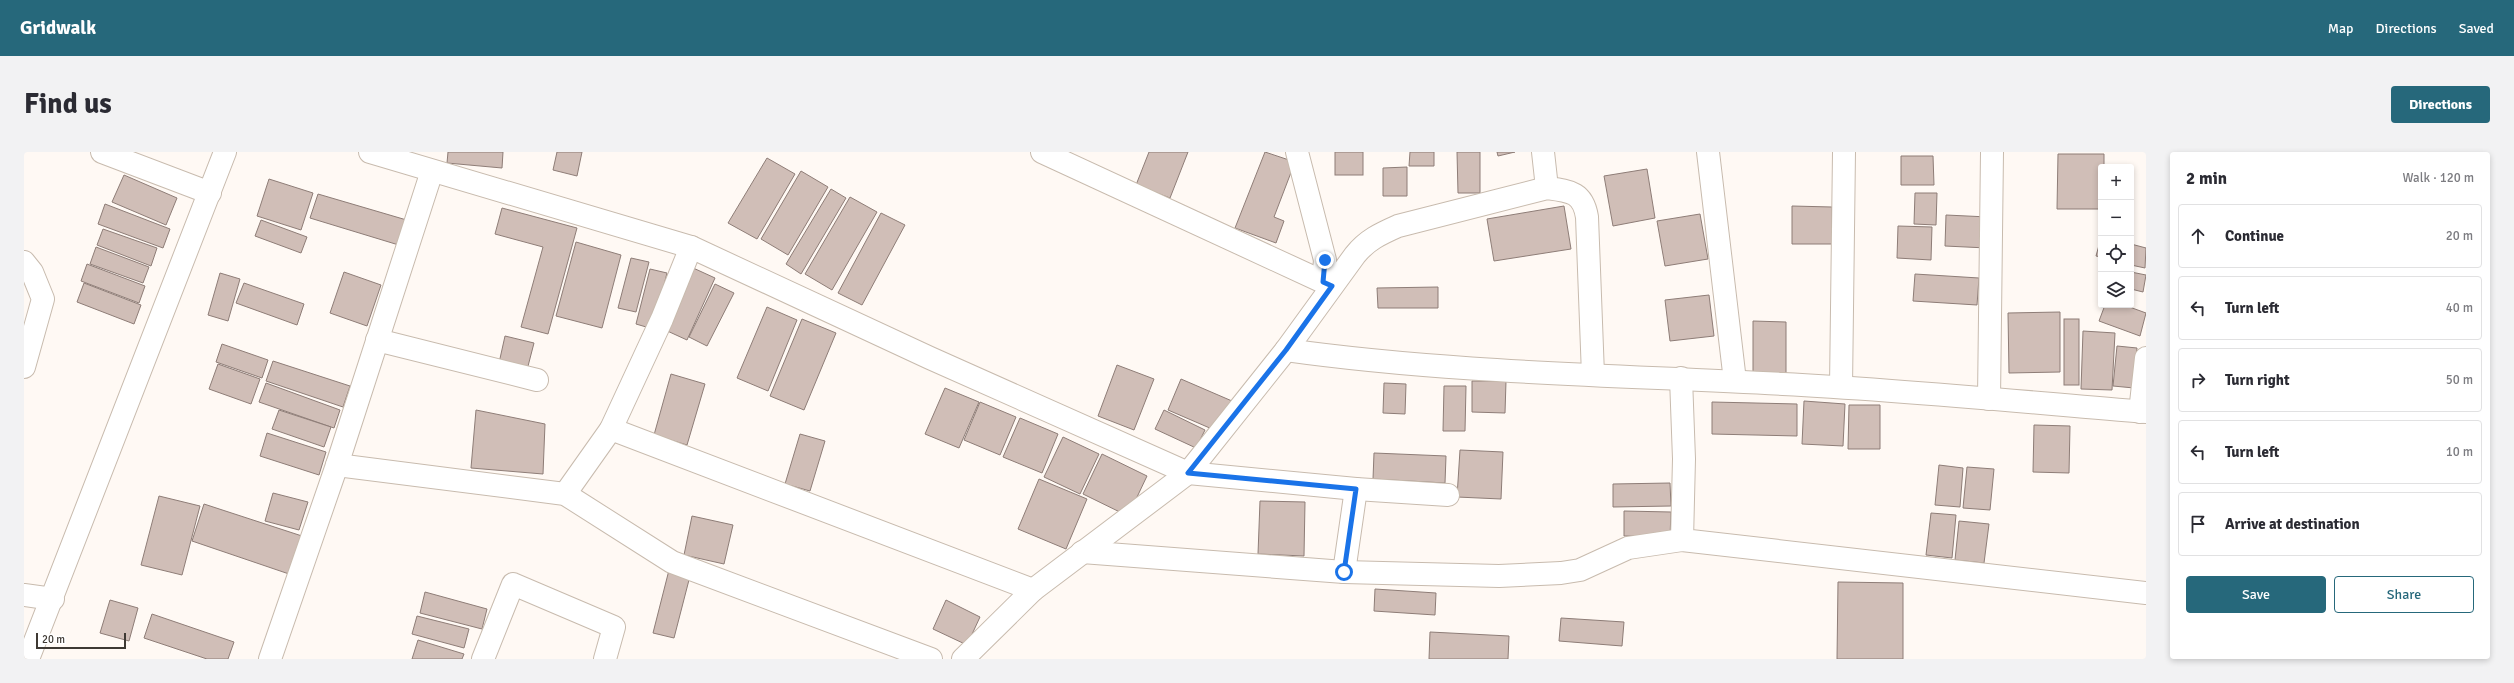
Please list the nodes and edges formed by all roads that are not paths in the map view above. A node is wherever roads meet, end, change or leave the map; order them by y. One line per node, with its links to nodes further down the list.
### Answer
1 (102, 152): 12 (street)
2 (225, 152): 12 (street)
3 (370, 152): 10 (street)
4 (1042, 152): 15 (street)
5 (1297, 152): 15 (street)
6 (1543, 152): 11 (street)
7 (1708, 152): 23 (street)
8 (1844, 152): 24 (street)
9 (1992, 152): 25 (street)
10 (432, 171): 13 (street); 16 (street)
11 (1547, 188): 15 (street); 20 (street)
12 (210, 193): 39 (street)
13 (691, 247): 27 (street); 29 (street)
14 (24, 262): 19 (street)
15 (1328, 284): 17 (street)
16 (377, 340): 22 (street); 28 (street)
17 (1286, 350): 20 (street); 29 (street)
18 (2146, 358): 26 (street)
19 (24, 367)
20 (1593, 375): 21 (street)
21 (1682, 378): 23 (street); 33 (street)
22 (537, 380)
23 (1735, 381): 24 (street)
24 (1841, 387): 25 (street)
25 (1989, 399): 26 (street)
26 (2143, 412)
27 (611, 429): 31 (street); 36 (street)
28 (337, 465): 31 (street); 41 (street)
29 (1188, 473): 30 (street); 34 (street)
30 (1356, 489): 32 (street); 35 (street)
31 (565, 494): 44 (street)
32 (1448, 496)
33 (1682, 540): 35 (street); 37 (street)
34 (1082, 552): 35 (street); 36 (street)
35 (1344, 572)
36 (1033, 590): 45 (street)
37 (2146, 593)
38 (24, 595): 39 (street)
39 (53, 599): 40 (street)
40 (28, 659)
41 (270, 659)
42 (483, 659): 43 (street)
43 (605, 659)
44 (931, 659)
45 (963, 659)

